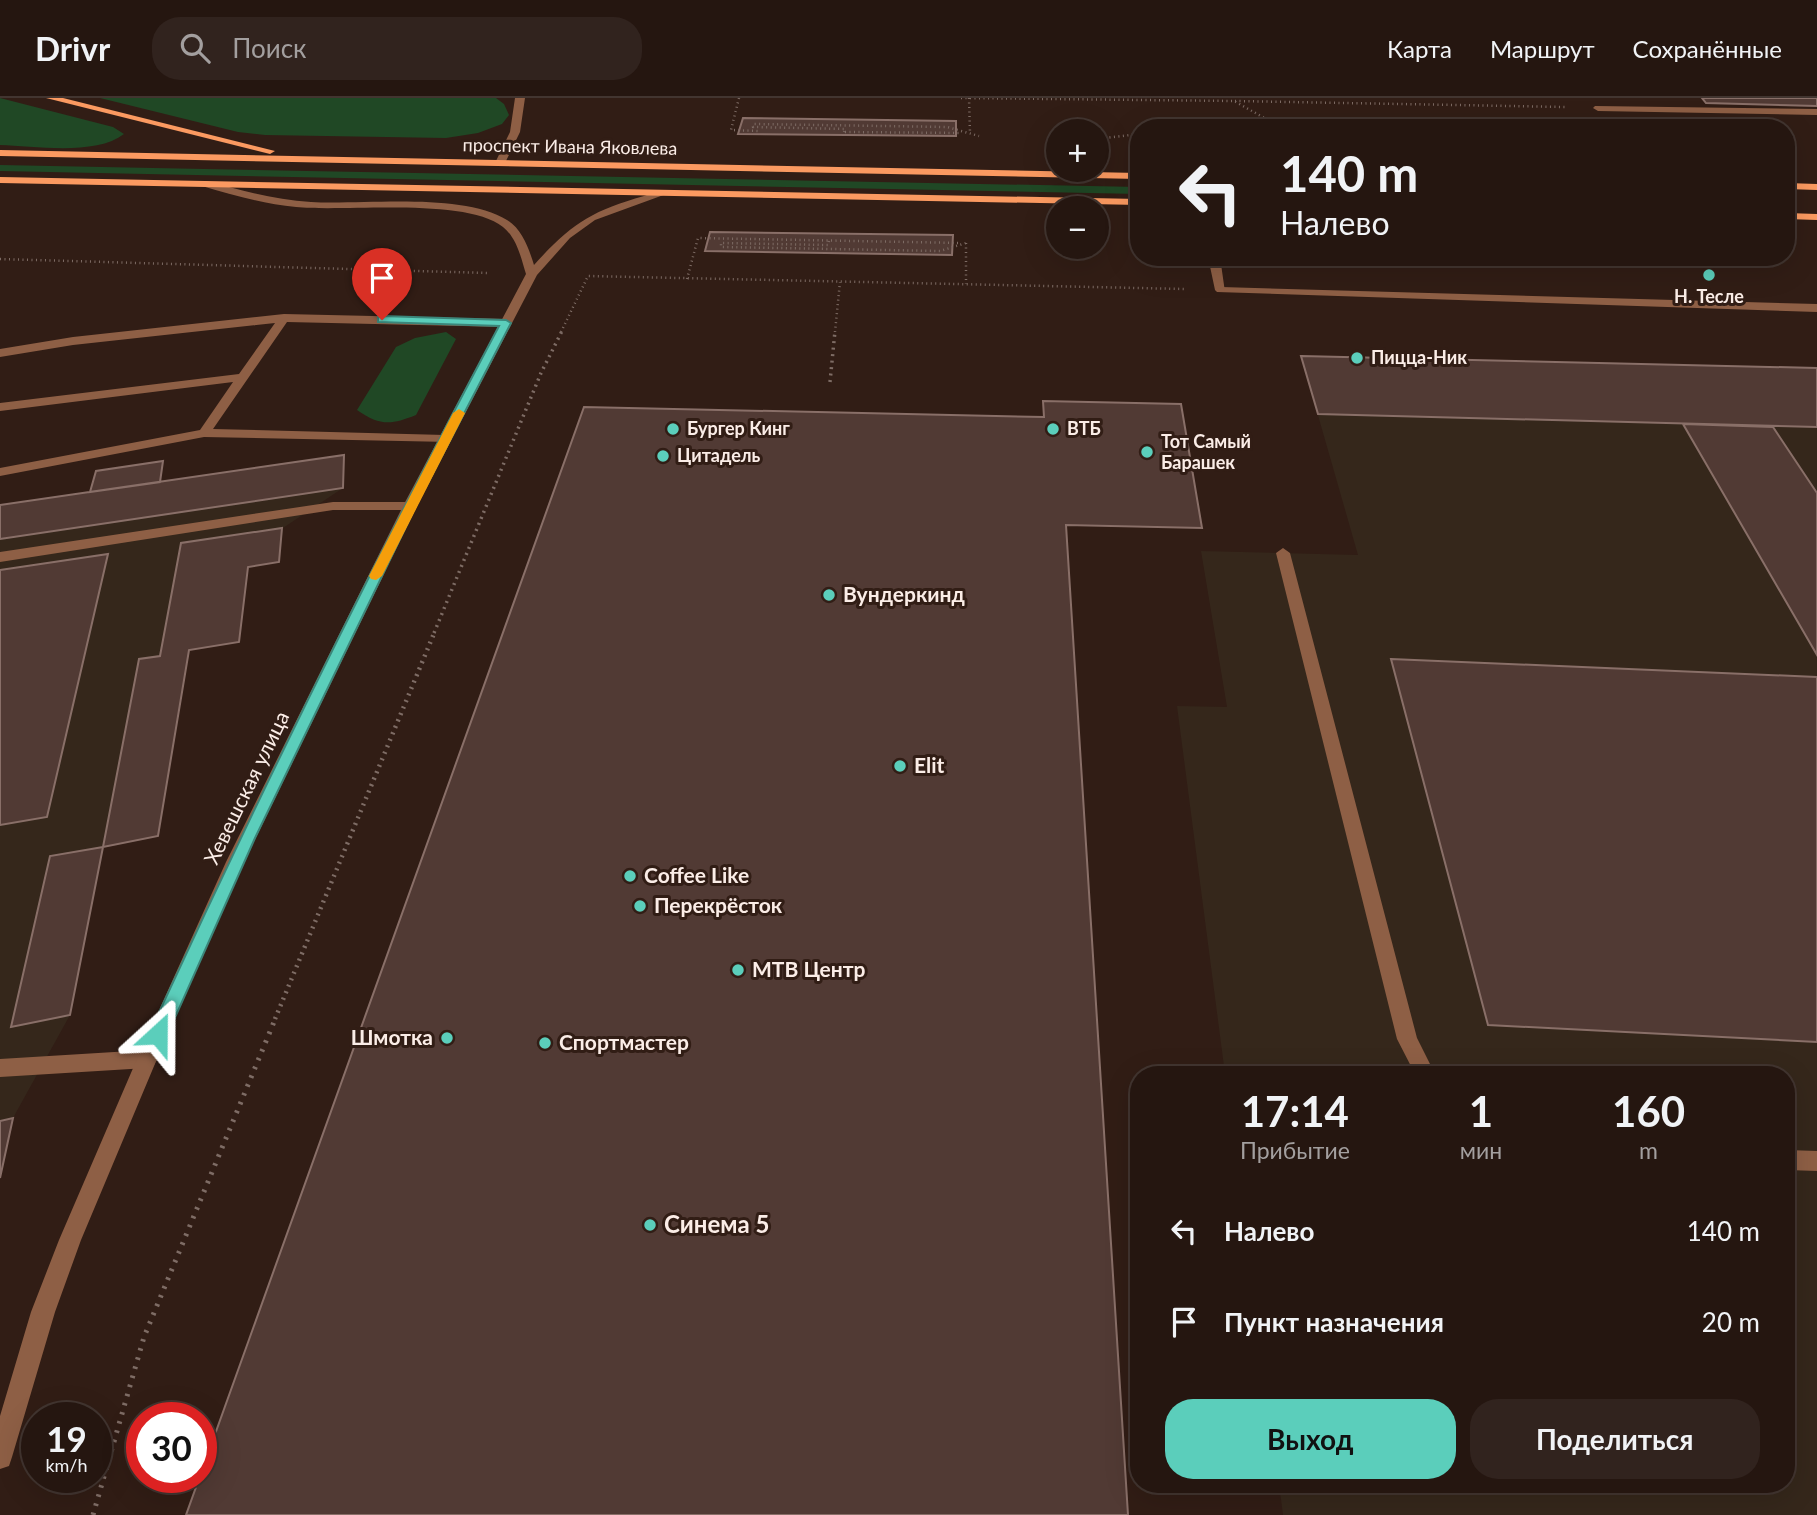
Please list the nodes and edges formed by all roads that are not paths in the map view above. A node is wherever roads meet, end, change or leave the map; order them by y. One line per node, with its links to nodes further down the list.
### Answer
1 (51, 98): 6 (main road)
2 (520, 98): 7 (street)
3 (1598, 108): 4 (street)
4 (1817, 112)
5 (0, 153): 6 (main road, проспект Ивана Яковлева)
6 (304, 159): 7 (main road, проспект Ивана Яковлева)
7 (500, 163): 8 (main road, проспект Ивана Яковлева)
8 (1130, 176)
9 (0, 180): 10 (main road)
10 (206, 184): 13 (main road); 18 (street)
11 (1795, 186): 12 (main road)
12 (1817, 187)
13 (664, 193): 14 (main road); 18 (street, Хевешская улица)
14 (1130, 202)
15 (1795, 216): 16 (main road)
16 (1817, 217)
17 (1216, 266): 19 (street)
18 (532, 274): 21 (street, Хевешская улица)
19 (1817, 308)
20 (284, 318): 21 (street); 22 (street); 23 (street)
21 (506, 323): 26 (street, Хевешская улица)
22 (0, 352)
23 (243, 377): 24 (street); 25 (street)
24 (0, 407)
25 (204, 433): 26 (street); 27 (street)
26 (445, 439): 28 (street, Хевешская улица)
27 (0, 472)
28 (410, 506): 30 (street); 31 (street, Хевешская улица)
29 (1283, 553): 32 (street)
30 (0, 557)
31 (147, 1059): 33 (street); 36 (street, Хевешская улица)
32 (1421, 1066)
33 (0, 1068)
34 (1795, 1160): 35 (street)
35 (1817, 1161)
36 (0, 1457)

